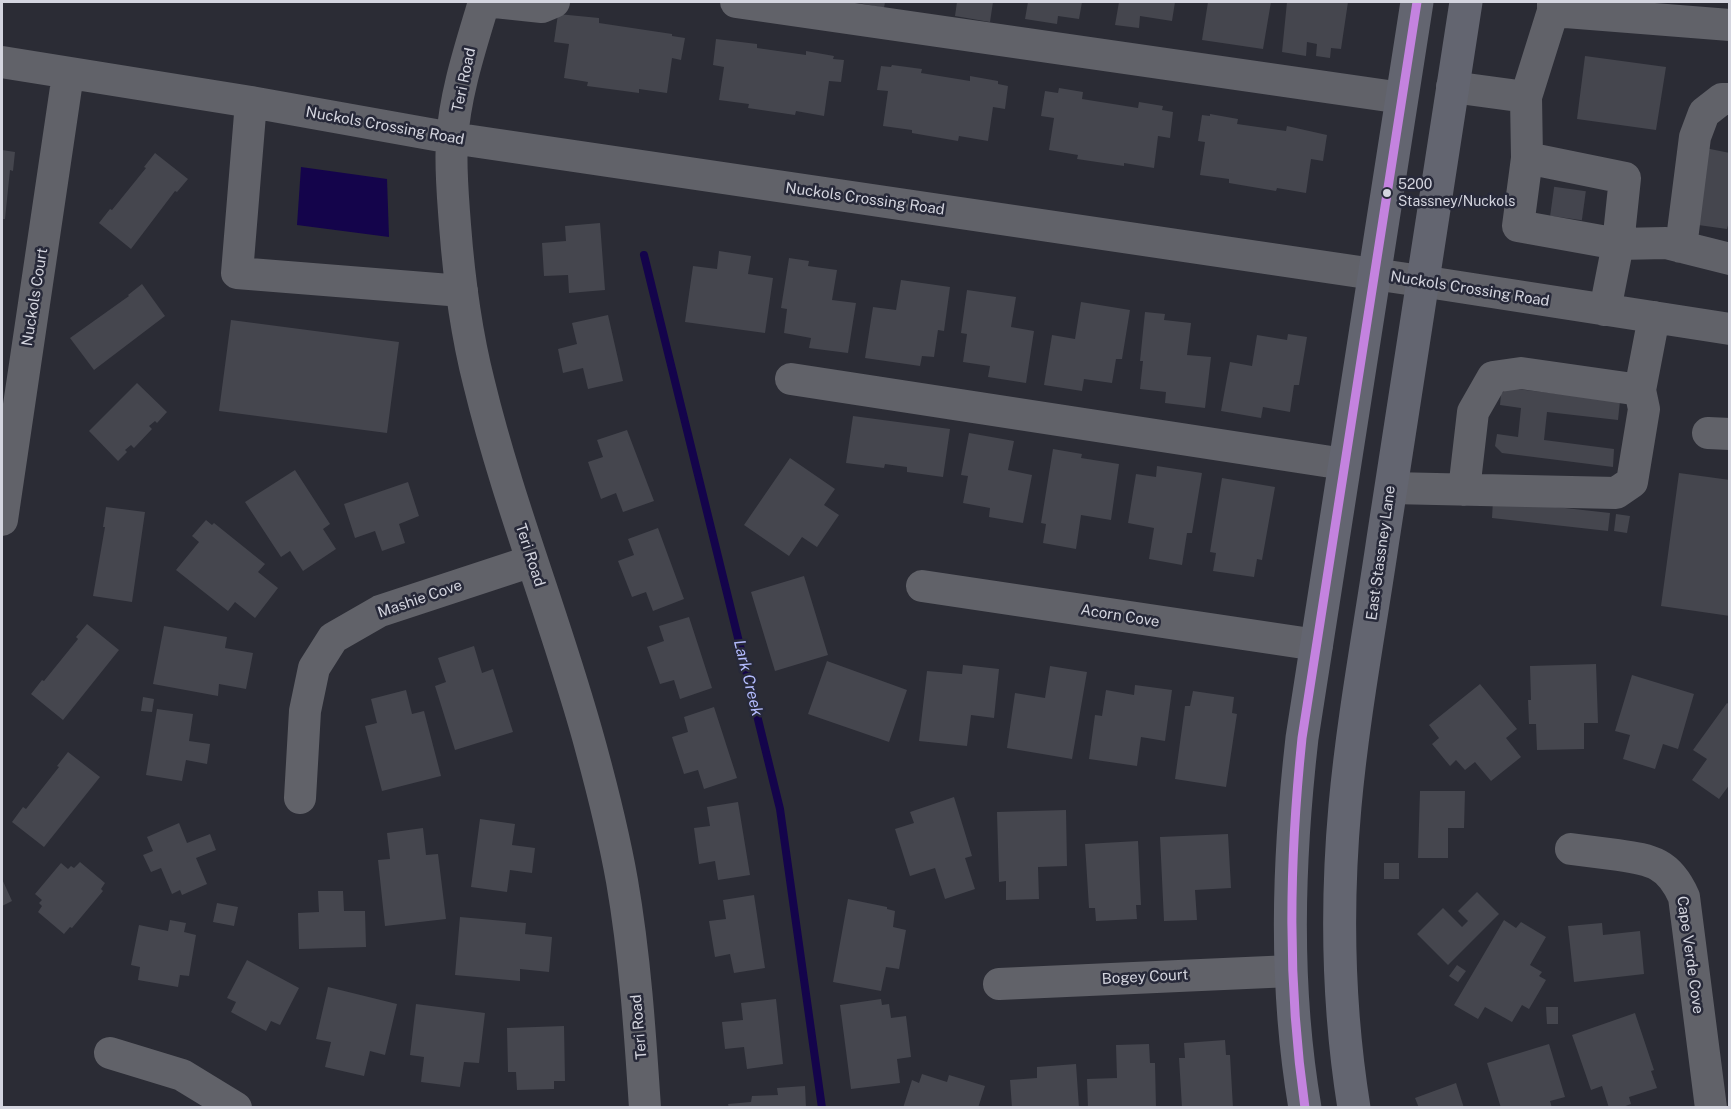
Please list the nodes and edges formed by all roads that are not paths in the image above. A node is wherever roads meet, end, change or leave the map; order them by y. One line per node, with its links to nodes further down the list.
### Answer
1 (484, 2): 16 (street, Teri Road)
2 (495, 2): 3 (street)
3 (555, 2)
4 (736, 2): 13 (street)
5 (1417, 2): 13 (main road)
6 (1466, 2): 11 (main road, East Stassney Lane)
7 (1553, 6): 8 (street); 12 (street)
8 (1730, 25)
9 (2, 62): 10 (street, Nuckols Crossing Road)
10 (68, 74): 15 (street, Nuckols Crossing Road); 33 (street, Nuckols Court)
11 (1452, 87): 12 (street); 23 (main road, East Stassney Lane)
12 (1526, 97): 17 (street)
13 (1402, 98): 22 (main road)
14 (1730, 99): 20 (street)
15 (251, 102): 16 (street, Nuckols Crossing Road); 24 (street)
16 (452, 138): 22 (street, Nuckols Crossing Road); 24 (street, Teri Road)
17 (1527, 158): 18 (street); 18 (street)
18 (1568, 202): 19 (street); 19 (street)
19 (1618, 244): 20 (street); 25 (street)
20 (1681, 247): 21 (street)
21 (1730, 259)
22 (1375, 274): 23 (street, Nuckols Crossing Road); 30 (main road)
23 (1421, 281): 25 (street, Nuckols Crossing Road); 31 (main road, East Stassney Lane)
24 (462, 291): 34 (street, Teri Road)
25 (1605, 310): 26 (street, Nuckols Crossing Road)
26 (1654, 317): 27 (street, Nuckols Crossing Road); 29 (street)
27 (1730, 329)
28 (791, 379): 30 (street)
29 (1640, 390): 32 (street); 32 (street)
30 (1344, 465): 36 (main road)
31 (1390, 488): 32 (street); 45 (main road, East Stassney Lane)
32 (1464, 490)
33 (2, 520)
34 (532, 561): 37 (street, Mashie Cove); 43 (street, Teri Road)
35 (922, 586): 36 (street, Acorn Cove)
36 (1317, 645): 39 (main road)
37 (300, 798)
38 (1571, 849): 46 (street, Cape Verde Cove)
39 (1291, 971): 40 (street, Bogey Court); 44 (main road)
40 (999, 984)
41 (110, 1053): 42 (street)
42 (236, 1107)
43 (645, 1107)
44 (1305, 1107)
45 (1354, 1107)
46 (1711, 1107)

